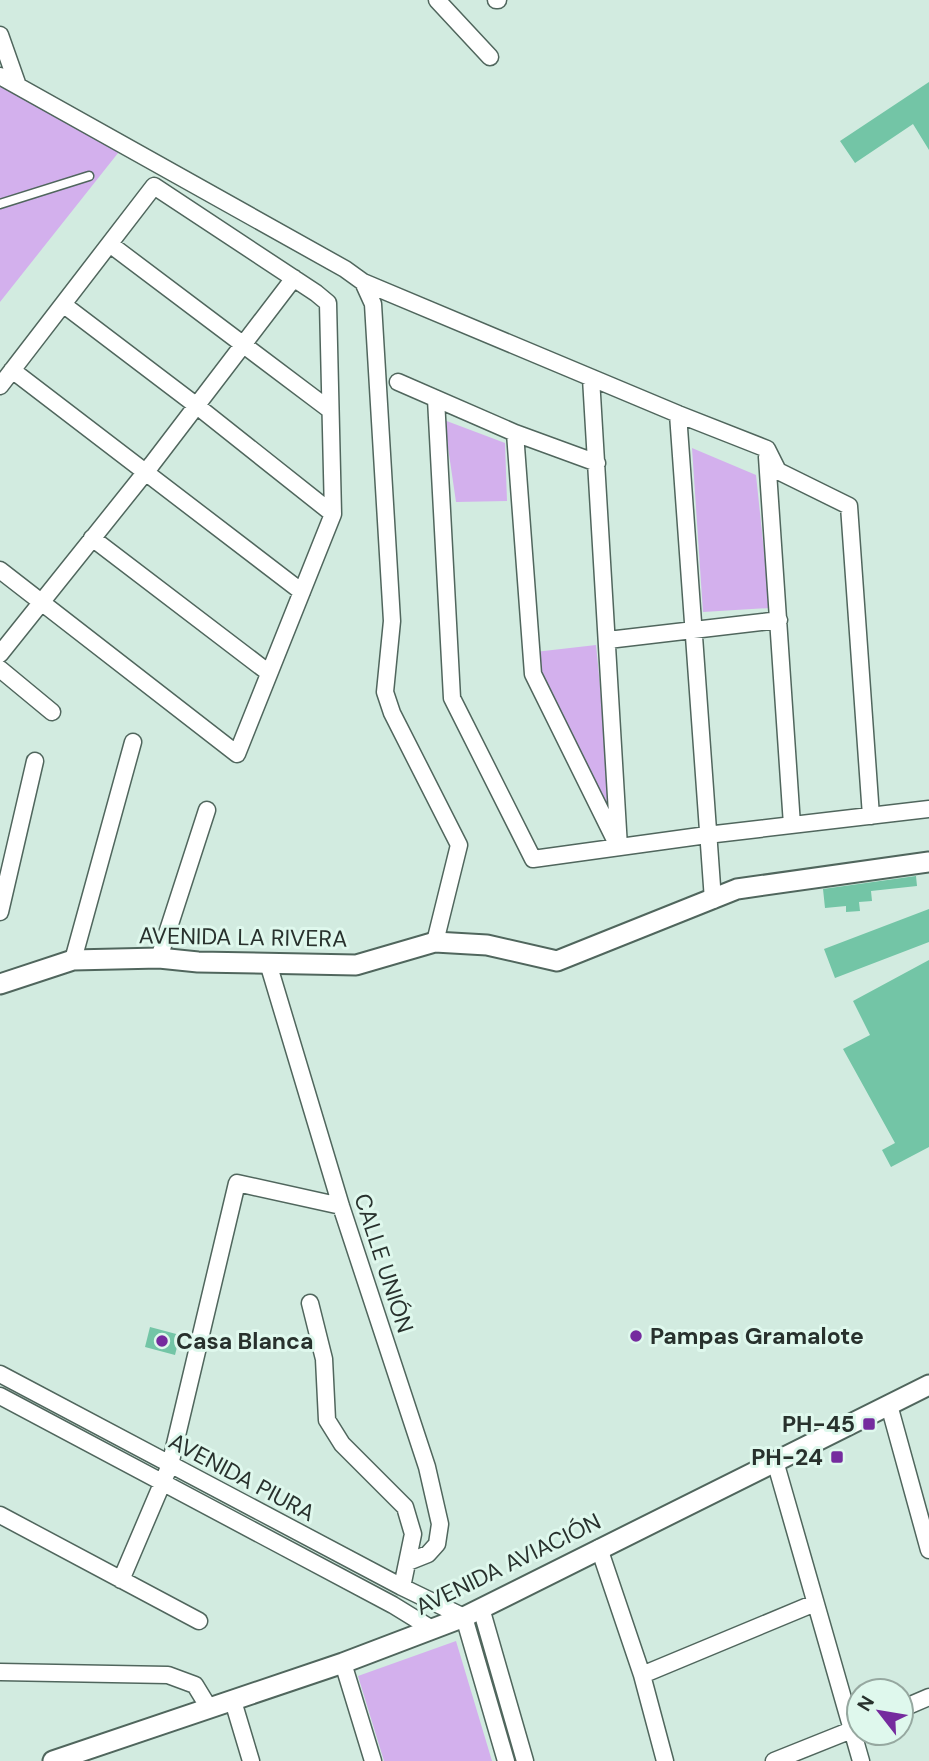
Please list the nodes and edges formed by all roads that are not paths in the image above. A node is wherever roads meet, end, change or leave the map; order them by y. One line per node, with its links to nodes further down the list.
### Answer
1 (437, 0): 3 (street)
2 (0, 35): 5 (street)
3 (490, 57)
4 (0, 76): 5 (street)
5 (18, 86): 10 (street)
6 (89, 176): 7 (lane)
7 (0, 204)
8 (111, 245): 9 (street); 11 (street); 12 (street)
9 (294, 278): 12 (street); 19 (street)
10 (363, 282): 14 (street); 48 (street)
11 (64, 305): 13 (street); 18 (street)
12 (244, 345): 18 (street); 19 (street)
13 (12, 370): 16 (street); 24 (street)
14 (592, 378): 20 (street); 23 (street)
15 (398, 382): 17 (street)
16 (0, 386)
17 (436, 399): 21 (street); 44 (street)
18 (197, 406): 24 (street); 25 (street)
19 (330, 410): 25 (street)
20 (678, 414): 22 (street); 31 (street)
21 (515, 433): 23 (street); 44 (street)
22 (767, 449): 30 (street); 41 (street)
23 (597, 463): 32 (street)
24 (146, 471): 26 (street); 28 (street)
25 (333, 514): 28 (street)
26 (92, 538): 29 (street); 35 (street)
27 (0, 569): 29 (street)
28 (302, 592): 35 (street)
29 (41, 603): 33 (street); 35 (street)
30 (779, 620): 31 (street); 42 (street)
31 (695, 630): 32 (street); 43 (street)
32 (608, 640): 44 (street)
33 (0, 654)
34 (0, 669): 36 (street)
35 (270, 673)
36 (52, 712)
37 (133, 742): 50 (street)
38 (35, 761): 47 (street)
39 (929, 809): 41 (street)
40 (207, 810): 49 (street)
41 (871, 816): 42 (street)
42 (792, 825): 43 (street)
43 (707, 835): 44 (street); 46 (street)
44 (619, 847)
45 (929, 862): 46 (street, AVENIDA LA RIVERA)
46 (713, 900): 48 (street, AVENIDA LA RIVERA)
47 (0, 912)
48 (435, 942): 51 (street, AVENIDA LA RIVERA)
49 (159, 958): 50 (street, AVENIDA LA RIVERA); 51 (street, AVENIDA LA RIVERA)
50 (73, 960): 52 (street, AVENIDA LA RIVERA)
51 (268, 963): 53 (street, CALLE UNIÓN)
52 (0, 984)
53 (341, 1206): 60 (street); 66 (street, CALLE UNIÓN)
54 (310, 1303): 66 (street)
55 (0, 1374): 60 (street, AVENIDA PIURA)
56 (929, 1385): 58 (street, AVENIDA AVIACIÓN)
57 (0, 1396): 61 (street, AVENIDA PIURA)
58 (889, 1405): 59 (street, AVENIDA AVIACIÓN); 63 (street)
59 (775, 1461): 64 (street, AVENIDA AVIACIÓN); 69 (street)
60 (170, 1465): 61 (street); 68 (street, AVENIDA PIURA)
61 (162, 1483): 67 (street); 72 (street, AVENIDA PIURA)
62 (0, 1516): 67 (street)
63 (925, 1520): 65 (street)
64 (599, 1548): 70 (street, AVENIDA AVIACIÓN); 75 (street)
65 (929, 1550)
66 (408, 1562): 68 (street)
67 (121, 1580): 71 (street)
68 (402, 1587): 70 (street, AVENIDA PIURA)
69 (815, 1603): 75 (street); 76 (street)
70 (472, 1612): 72 (street, AVENIDA AVIACIÓN); 84 (street); 85 (street)
71 (199, 1621)
72 (432, 1629): 73 (street, AVENIDA AVIACIÓN)
73 (343, 1663): 77 (street, AVENIDA AVIACIÓN); 83 (street)
74 (0, 1672): 78 (street)
75 (642, 1675): 86 (street)
76 (845, 1698)
77 (233, 1701): 78 (street, AVENIDA AVIACIÓN); 82 (street)
78 (209, 1708): 80 (street, AVENIDA AVIACIÓN)
79 (845, 1733): 87 (street)
80 (89, 1755): 81 (street, AVENIDA AVIACIÓN)
81 (52, 1761)
82 (251, 1761)
83 (373, 1761)
84 (506, 1761)
85 (525, 1761)
86 (665, 1761)
87 (774, 1761)

